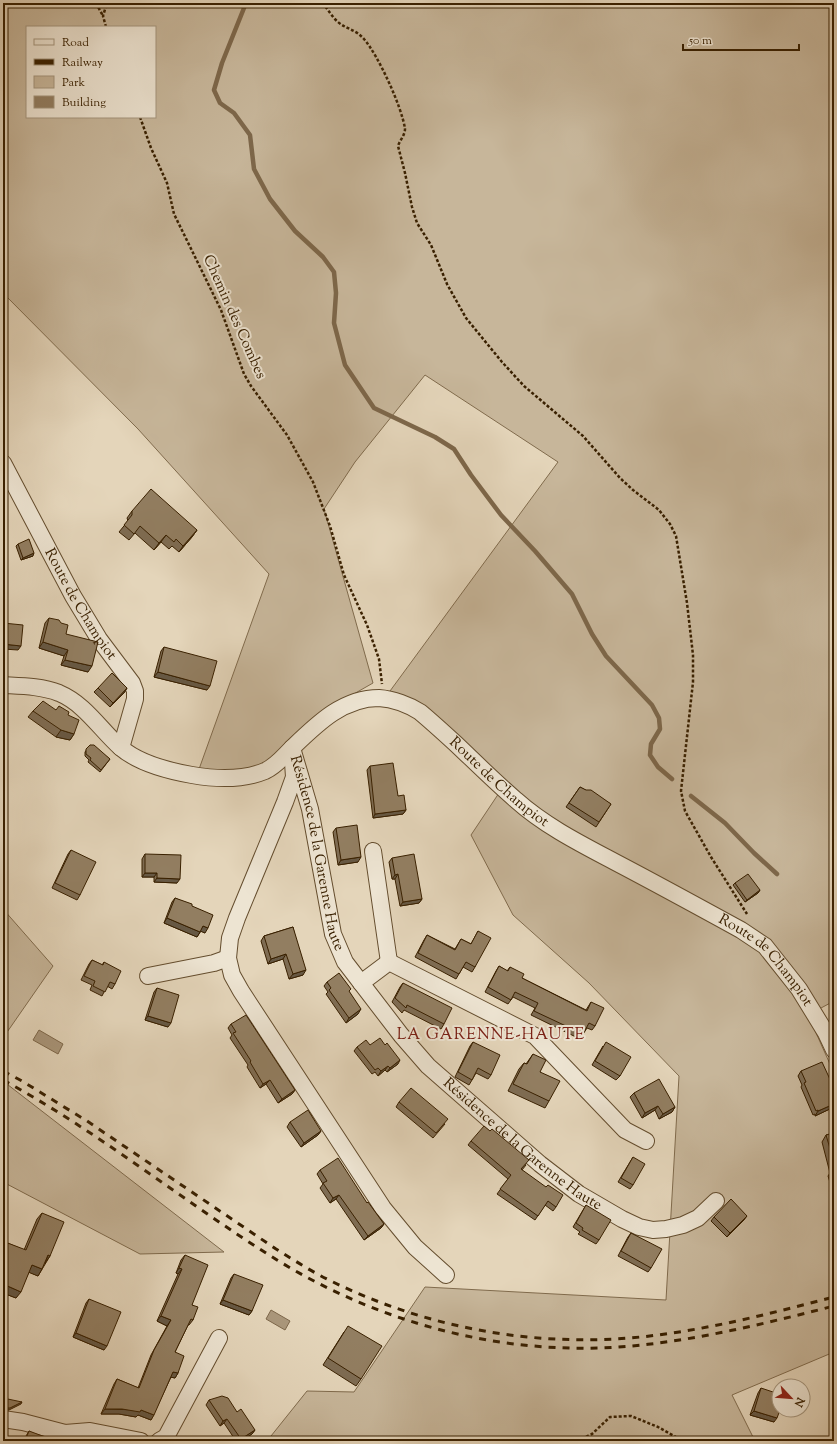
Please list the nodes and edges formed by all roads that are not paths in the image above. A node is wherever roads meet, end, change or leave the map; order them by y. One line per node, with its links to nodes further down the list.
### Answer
1 (3, 463): 3 (street, Route de Champiot)
2 (3, 685): 3 (street, Route de Champiot)
3 (121, 748): 4 (street, Route de Champiot)
4 (292, 748): 6 (street, Résidence de la Garenne Haute); 9 (street, Résidence de la Garenne Haute); 10 (street, Route de Champiot)
5 (373, 851): 7 (street)
6 (228, 958): 8 (street); 13 (street, Résidence de la Garenne Haute)
7 (388, 962): 9 (street); 11 (street)
8 (148, 976)
9 (361, 983): 12 (street, Résidence de la Garenne Haute)
10 (834, 1050)
11 (646, 1141)
12 (716, 1201)
13 (446, 1275)
14 (219, 1338): 18 (street)
15 (3, 1419): 16 (street)
16 (63, 1437): 17 (street)
17 (141, 1441)
18 (159, 1441)

